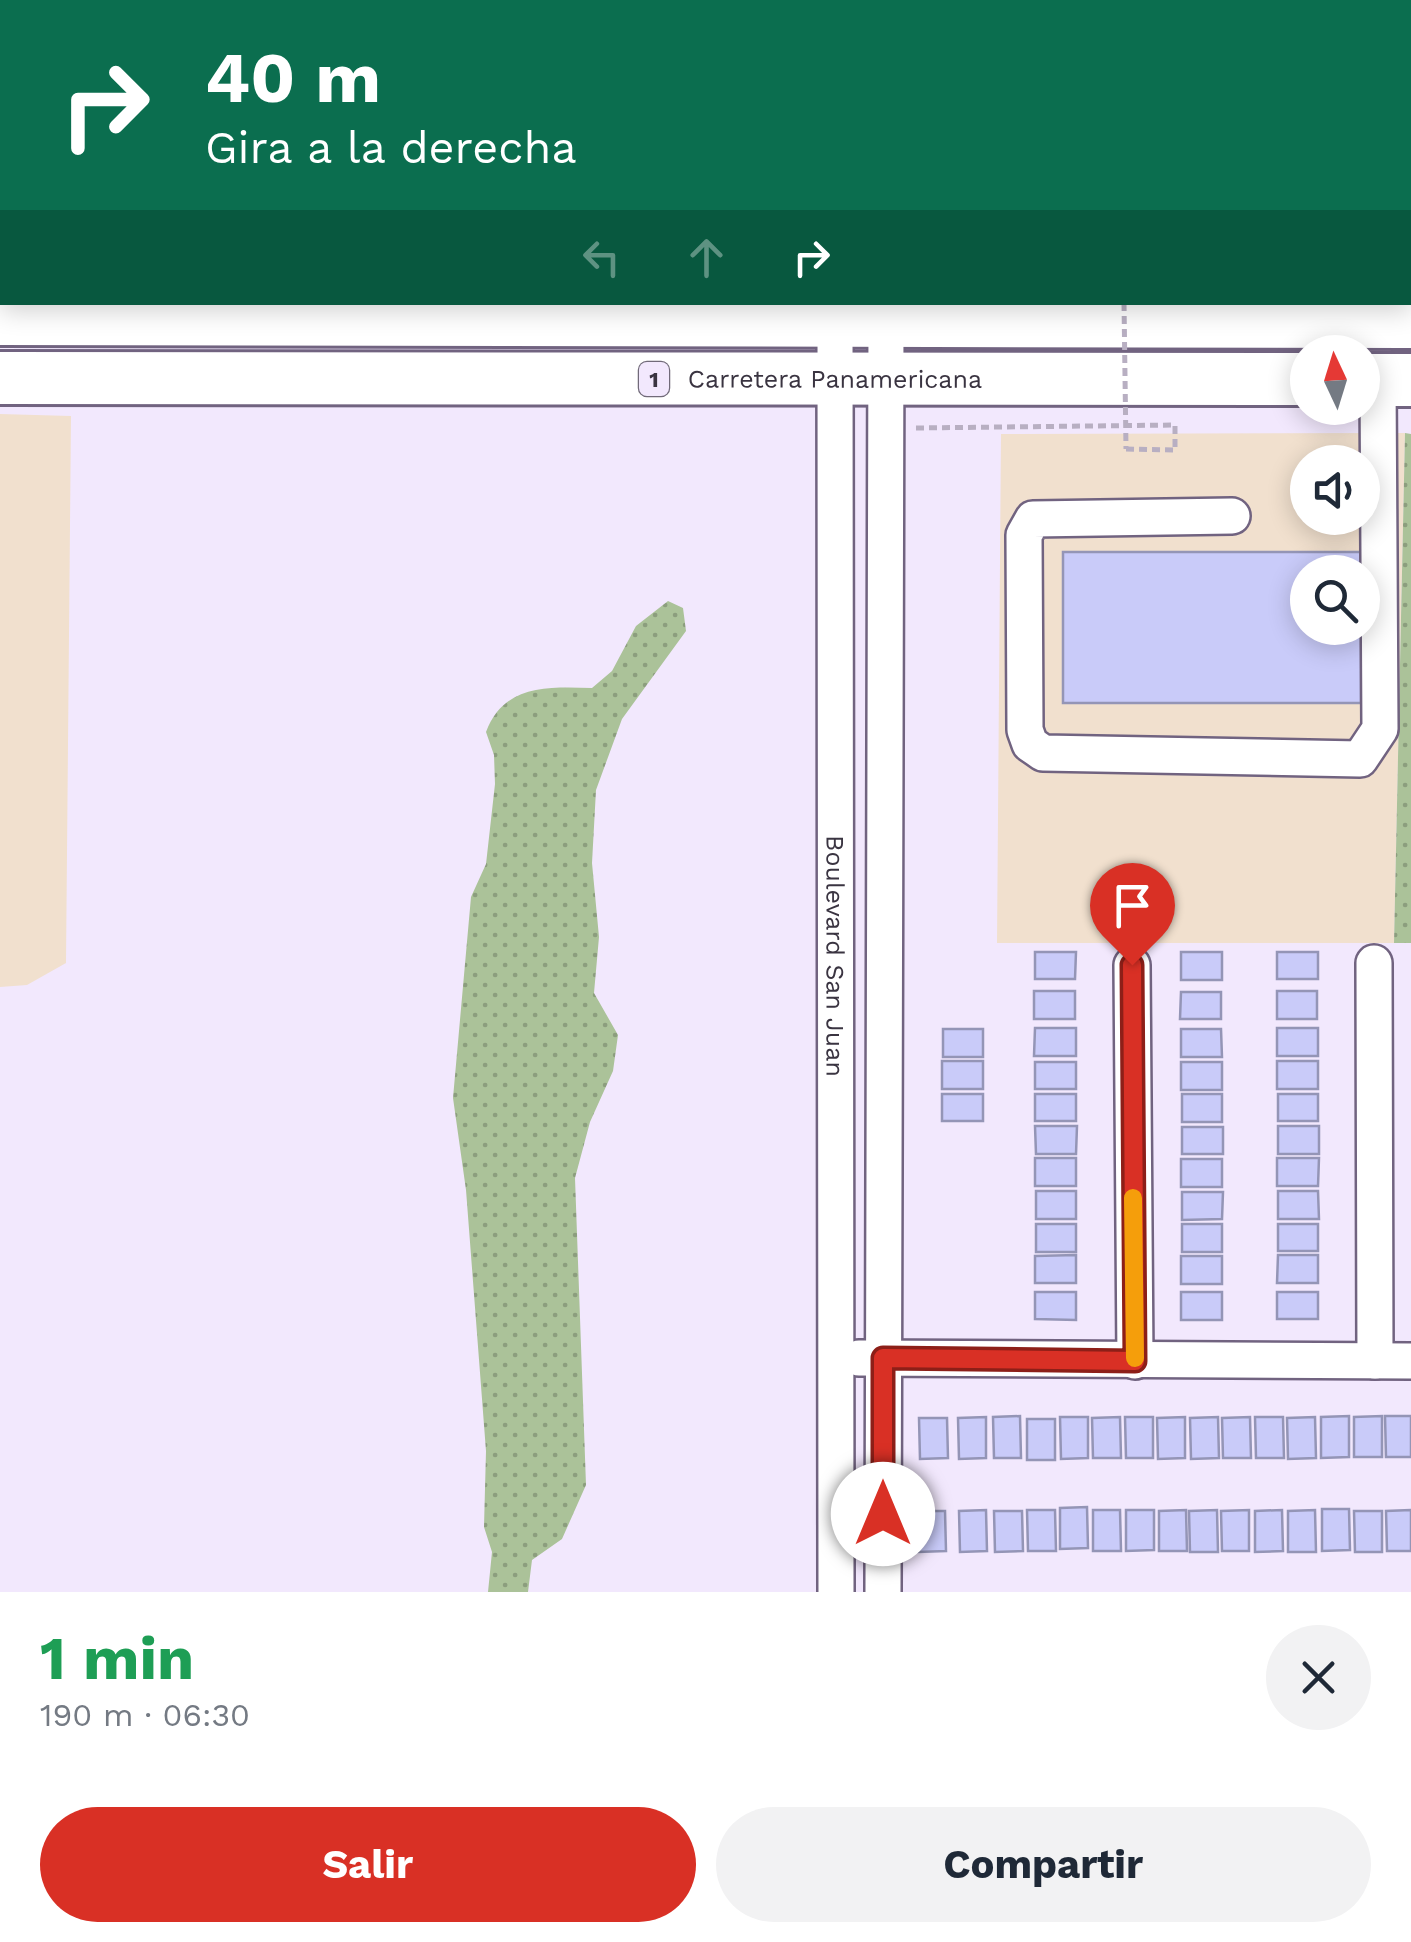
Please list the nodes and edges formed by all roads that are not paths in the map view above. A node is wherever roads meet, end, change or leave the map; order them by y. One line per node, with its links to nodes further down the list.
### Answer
1 (234, 311): 2 (highway); 3 (highway)
2 (0, 319)
3 (861, 321): 4 (highway); 8 (street, Boulevard San Juan); 8 (street, Boulevard San Juan)
4 (1411, 322)
5 (0, 378): 8 (highway, Carretera Panamericana / 1)
6 (1384, 380): 9 (street)
7 (1290, 381): 8 (highway, Carretera Panamericana / 1)
8 (868, 395): 10 (street, Boulevard San Juan); 11 (street, Boulevard San Juan)
9 (1232, 516)
10 (884, 796): 11 (street); 12 (street, Boulevard San Juan)
11 (836, 798): 13 (street, Boulevard San Juan)
12 (884, 914): 13 (street); 17 (street, Boulevard San Juan)
13 (836, 915): 16 (street, Boulevard San Juan)
14 (1374, 963): 19 (street)
15 (1132, 965): 18 (street)
16 (838, 1358): 17 (street); 21 (street, Boulevard San Juan)
17 (883, 1358): 18 (street); 22 (street, Boulevard San Juan)
18 (1135, 1361): 19 (street)
19 (1375, 1361): 20 (street)
20 (1411, 1361)
21 (836, 1592)
22 (882, 1592)

